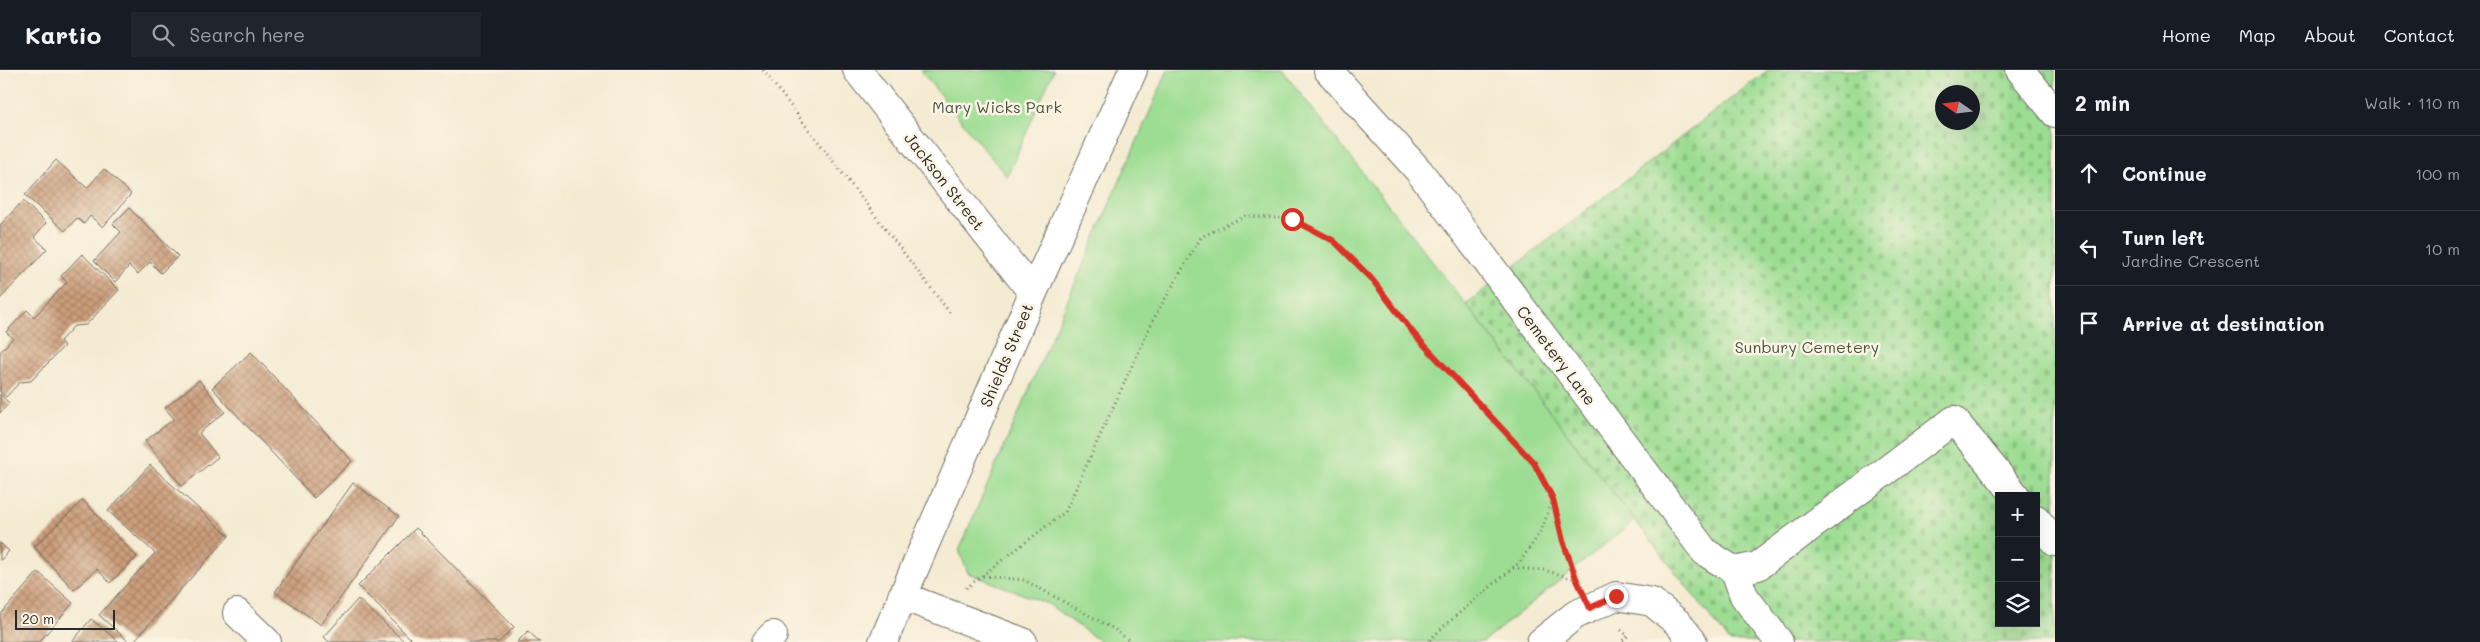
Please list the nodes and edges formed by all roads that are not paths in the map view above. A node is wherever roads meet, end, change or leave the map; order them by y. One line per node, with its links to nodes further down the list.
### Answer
1 (857, 70): 6 (street, Jackson Street)
2 (1133, 70): 6 (street, Shields Street)
3 (1328, 70): 10 (street, Cemetery Lane)
4 (2020, 70): 5 (street)
5 (2055, 113)
6 (1033, 293): 11 (street, Shields Street)
7 (2013, 492): 10 (street)
8 (2040, 525): 9 (street)
9 (2055, 542)
10 (1735, 571): 18 (street)
11 (902, 596): 14 (street, Shields Street); 15 (street)
12 (237, 613): 13 (street)
13 (267, 642)
14 (883, 642)
15 (1023, 642)
16 (1541, 642): 17 (street)
17 (1693, 642)
18 (1779, 642)

